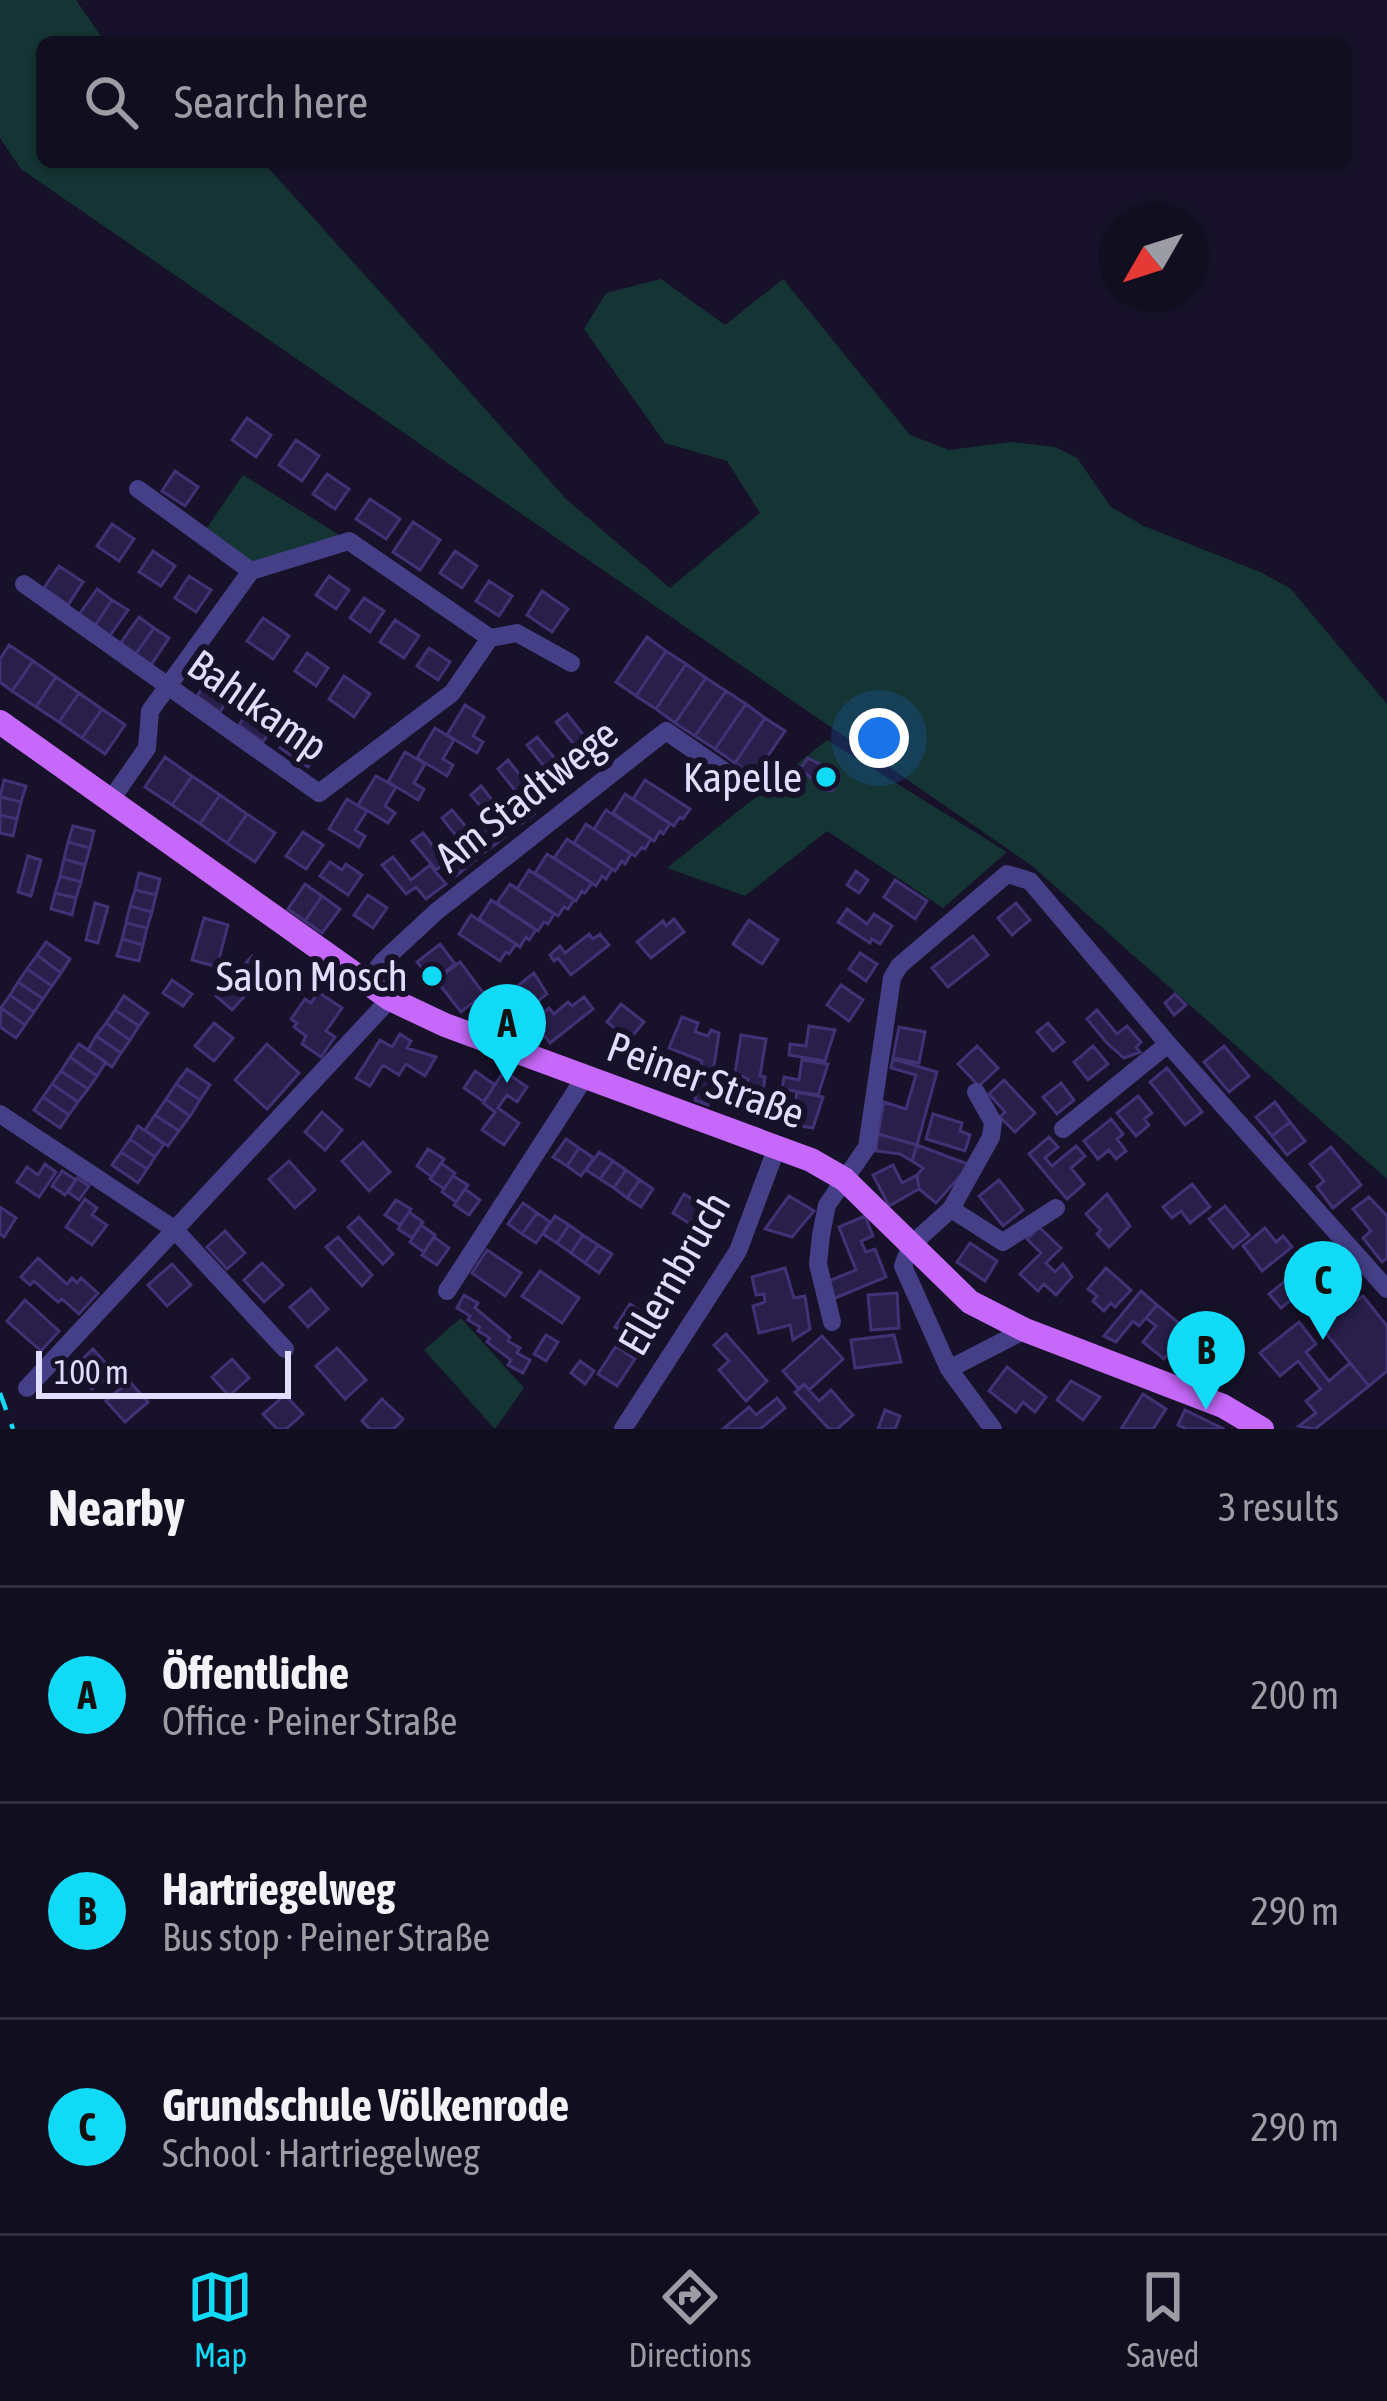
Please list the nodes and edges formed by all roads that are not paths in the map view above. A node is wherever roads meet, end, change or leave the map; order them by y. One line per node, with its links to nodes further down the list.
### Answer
1 (138, 489): 2 (street)
2 (251, 571): 4 (street); 6 (street)
3 (24, 584): 6 (street, Bahlkamp)
4 (490, 638): 5 (street); 6 (street, Bahlkamp)
5 (571, 663)
6 (168, 687): 9 (street)
7 (0, 722): 9 (main road, Peiner Straße)
8 (743, 784): 10 (street, Am Stadtwege)
9 (110, 801): 10 (main road, Peiner Straße)
10 (366, 983): 11 (main road, Peiner Straße)
11 (390, 999): 13 (main road, Peiner Straße); 21 (street)
12 (1168, 1044): 16 (street); 18 (street); 23 (street)
13 (585, 1077): 17 (main road, Peiner Straße); 24 (street)
14 (976, 1092): 20 (street)
15 (0, 1114): 21 (street)
16 (1063, 1129)
17 (777, 1147): 18 (main road, Peiner Straße); 30 (street, Ellernbruch)
18 (844, 1179): 22 (main road, Peiner Straße); 25 (street)
19 (1056, 1208): 20 (street)
20 (951, 1209): 22 (street)
21 (174, 1229): 27 (street); 29 (street)
22 (910, 1245): 26 (main road, Peiner Straße); 28 (street)
23 (1387, 1289)
24 (447, 1291)
25 (832, 1322)
26 (1025, 1330): 28 (street); 32 (main road, Peiner Straße)
27 (285, 1349)
28 (945, 1362): 31 (street)
29 (27, 1388)
30 (628, 1427)
31 (994, 1429)
32 (1262, 1429)

